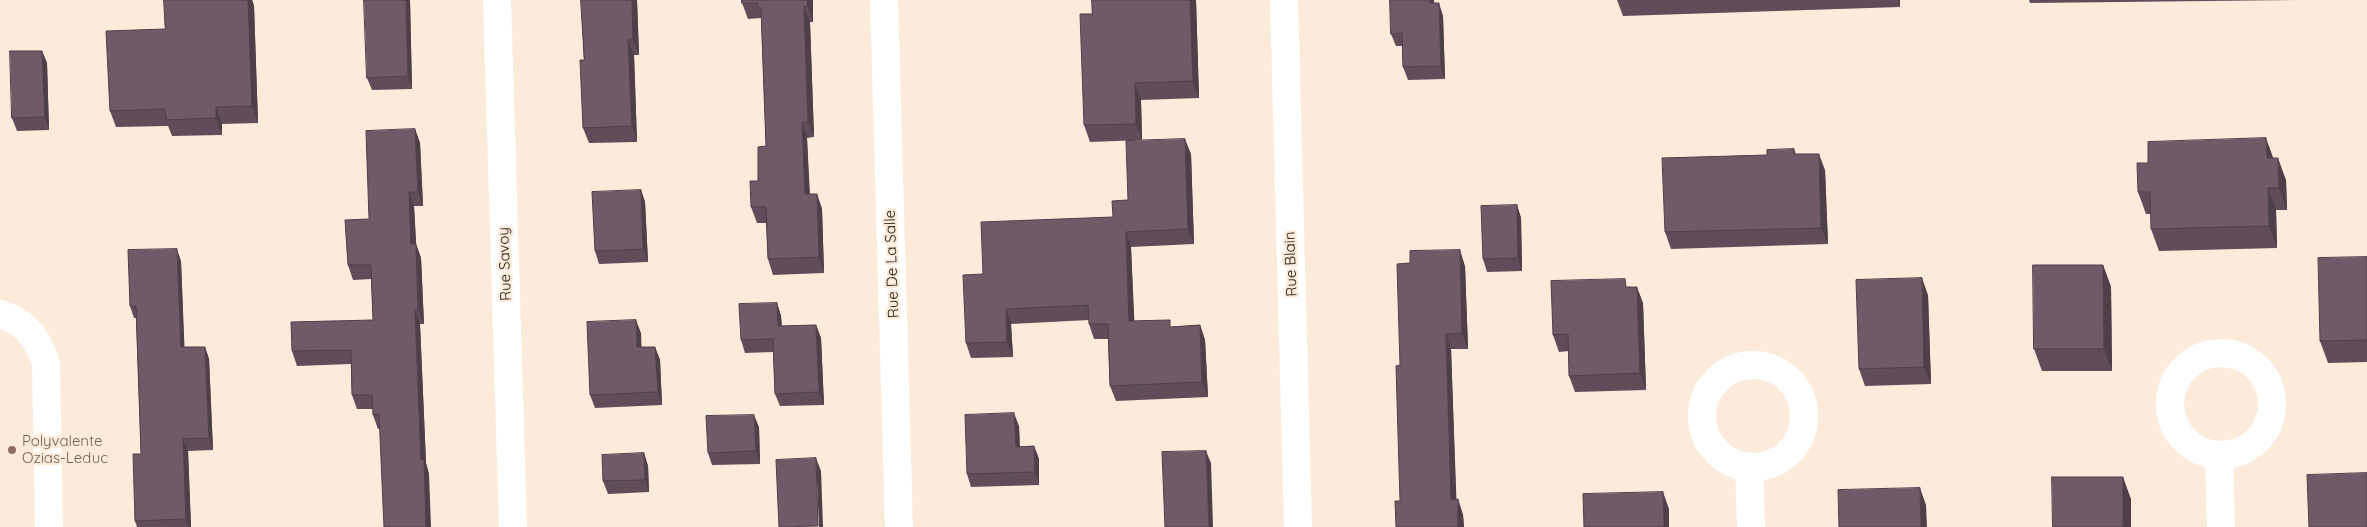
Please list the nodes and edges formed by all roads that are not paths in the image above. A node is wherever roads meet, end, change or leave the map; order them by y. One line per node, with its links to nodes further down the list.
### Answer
1 (497, 0): 8 (street, Rue Savoy)
2 (884, 0): 9 (street, Rue De La Salle)
3 (1284, 0): 10 (street, Rue Blain)
4 (0, 314): 7 (street)
5 (2219, 456): 12 (street)
6 (1748, 467): 11 (street)
7 (49, 527)
8 (513, 527)
9 (899, 527)
10 (1298, 527)
11 (1751, 527)
12 (2221, 527)

